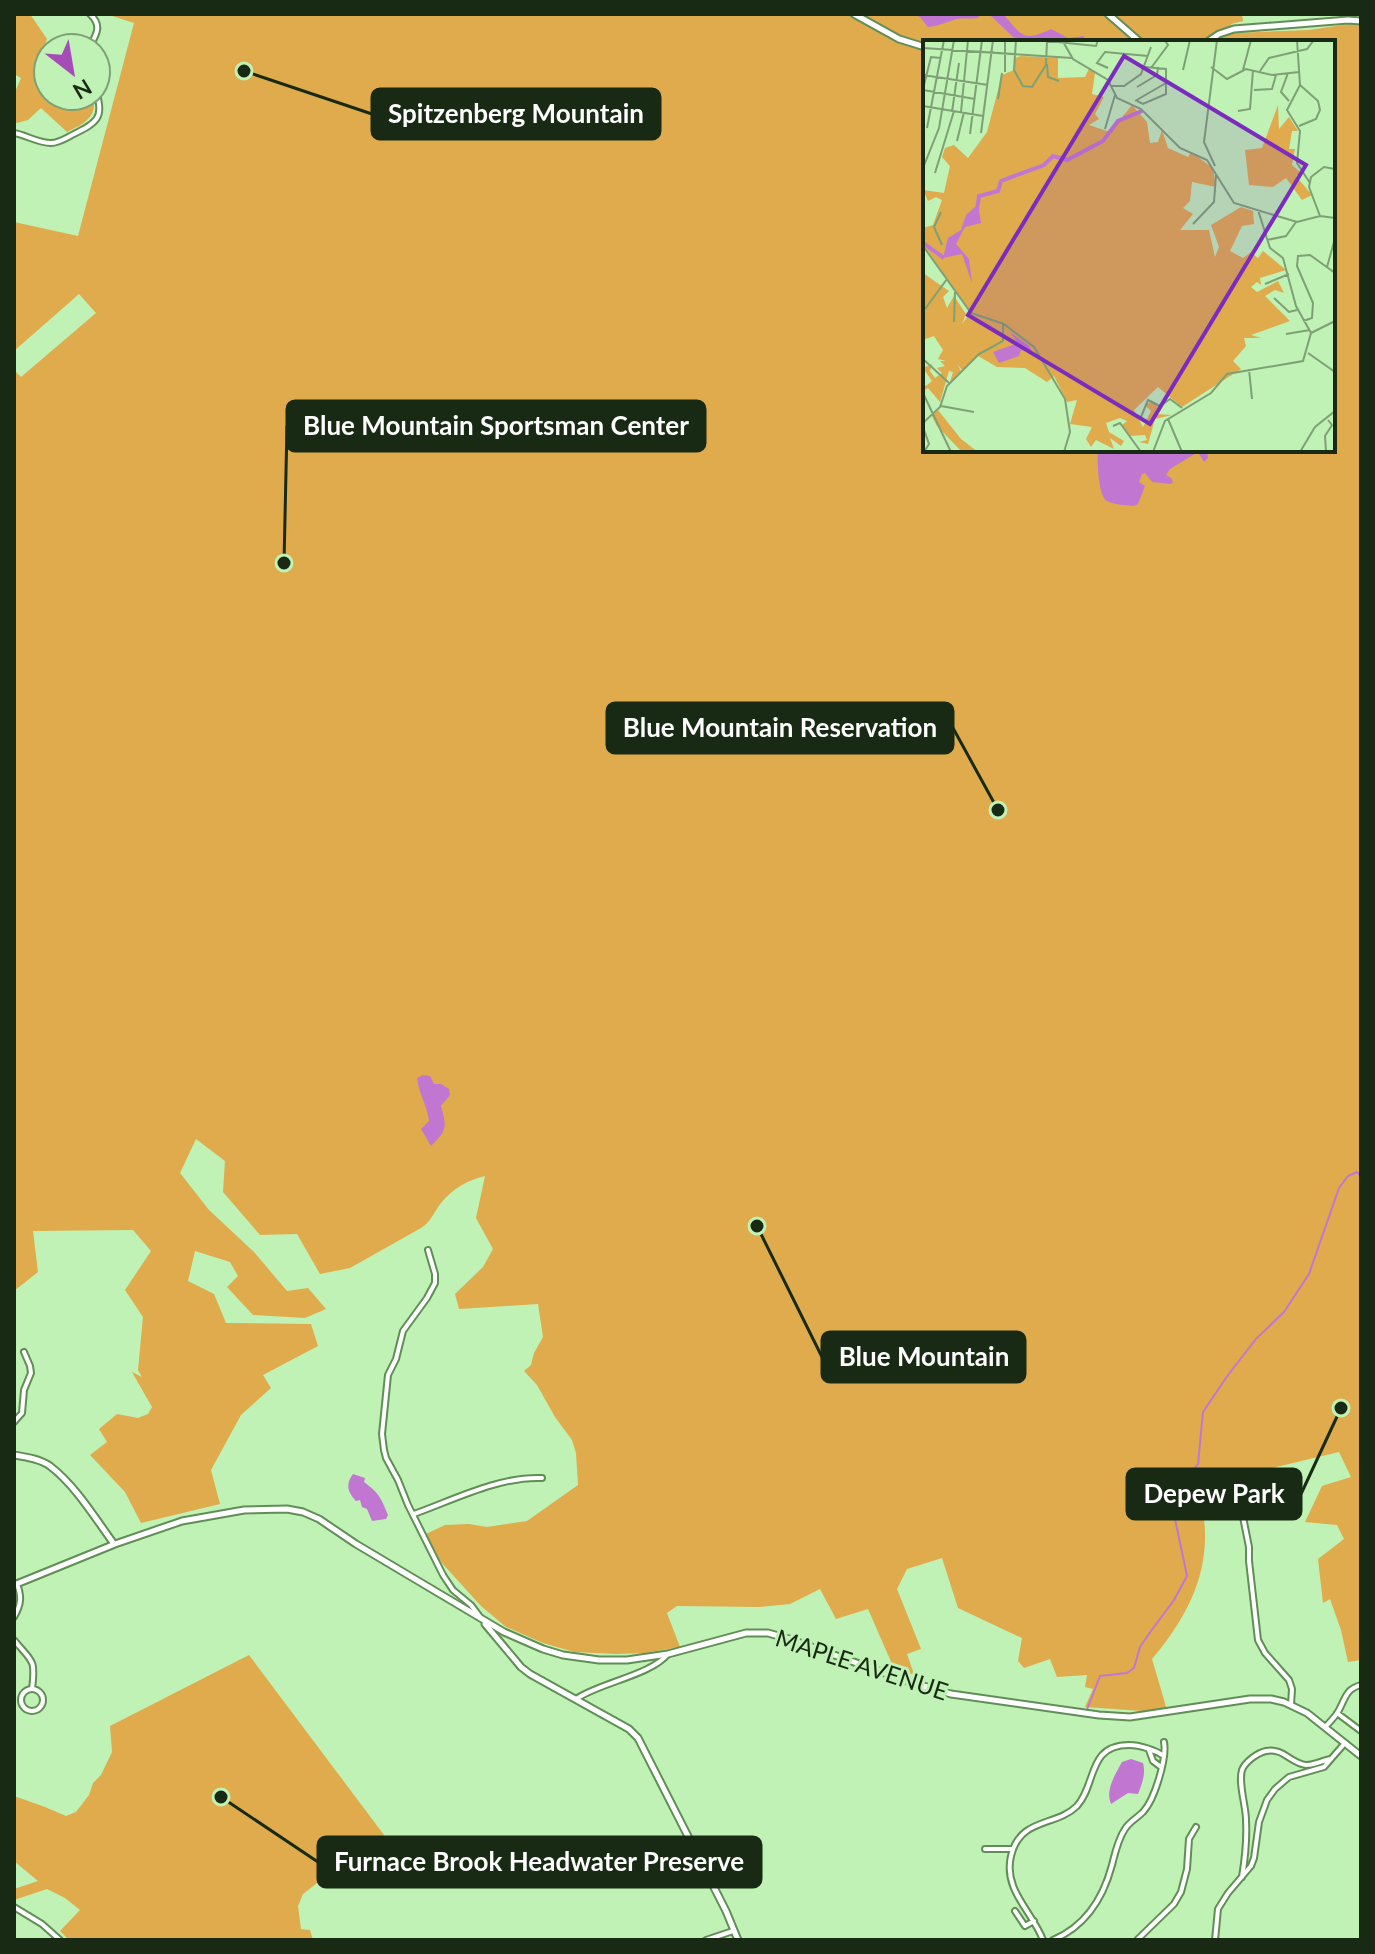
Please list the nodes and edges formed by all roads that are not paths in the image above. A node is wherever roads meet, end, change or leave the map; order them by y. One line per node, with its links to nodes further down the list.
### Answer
1 (90, 14): 5 (street)
2 (854, 14): 8 (street)
3 (1108, 14): 6 (street)
4 (1361, 21): 7 (street)
5 (98, 32)
6 (1138, 40)
7 (1210, 40)
8 (923, 46)
9 (99, 112): 10 (street)
10 (14, 133)
11 (428, 1250): 17 (street)
12 (24, 1352): 13 (street)
13 (14, 1422)
14 (14, 1455): 18 (street)
15 (542, 1478): 17 (street)
16 (1237, 1487): 27 (street)
17 (414, 1514): 21 (street)
18 (115, 1544): 19 (street, MAPLE AVENUE); 21 (street, MAPLE AVENUE)
19 (15, 1585): 20 (street)
20 (14, 1617)
21 (482, 1620): 23 (street, MAPLE AVENUE); 26 (street)
22 (14, 1640): 25 (street)
23 (668, 1654): 26 (street); 27 (street, MAPLE AVENUE)
24 (1361, 1685): 28 (street)
25 (32, 1689): 25 (street)
26 (576, 1699): 45 (street)
27 (1291, 1705): 29 (street, MAPLE AVENUE)
28 (1337, 1713): 29 (street); 30 (street)
29 (1326, 1726): 32 (street, MAPLE AVENUE)
30 (1361, 1731)
31 (1164, 1742): 34 (street)
32 (1345, 1743): 35 (street, MAPLE AVENUE); 36 (street)
33 (1149, 1750): 34 (street); 37 (street); 40 (street)
34 (1164, 1756): 37 (street)
35 (1361, 1756)
36 (1331, 1759): 41 (street); 41 (street)
37 (1161, 1767): 50 (street)
38 (1196, 1827): 51 (street)
39 (985, 1849): 40 (street)
40 (1013, 1849): 44 (street)
41 (1242, 1877): 52 (street)
42 (14, 1907): 46 (street)
43 (1015, 1911): 44 (street)
44 (1034, 1921): 49 (street)
45 (733, 1931): 47 (street); 48 (street)
46 (60, 1940)
47 (706, 1940)
48 (738, 1940)
49 (1043, 1940)
50 (1053, 1940)
51 (1137, 1940)
52 (1215, 1940)

